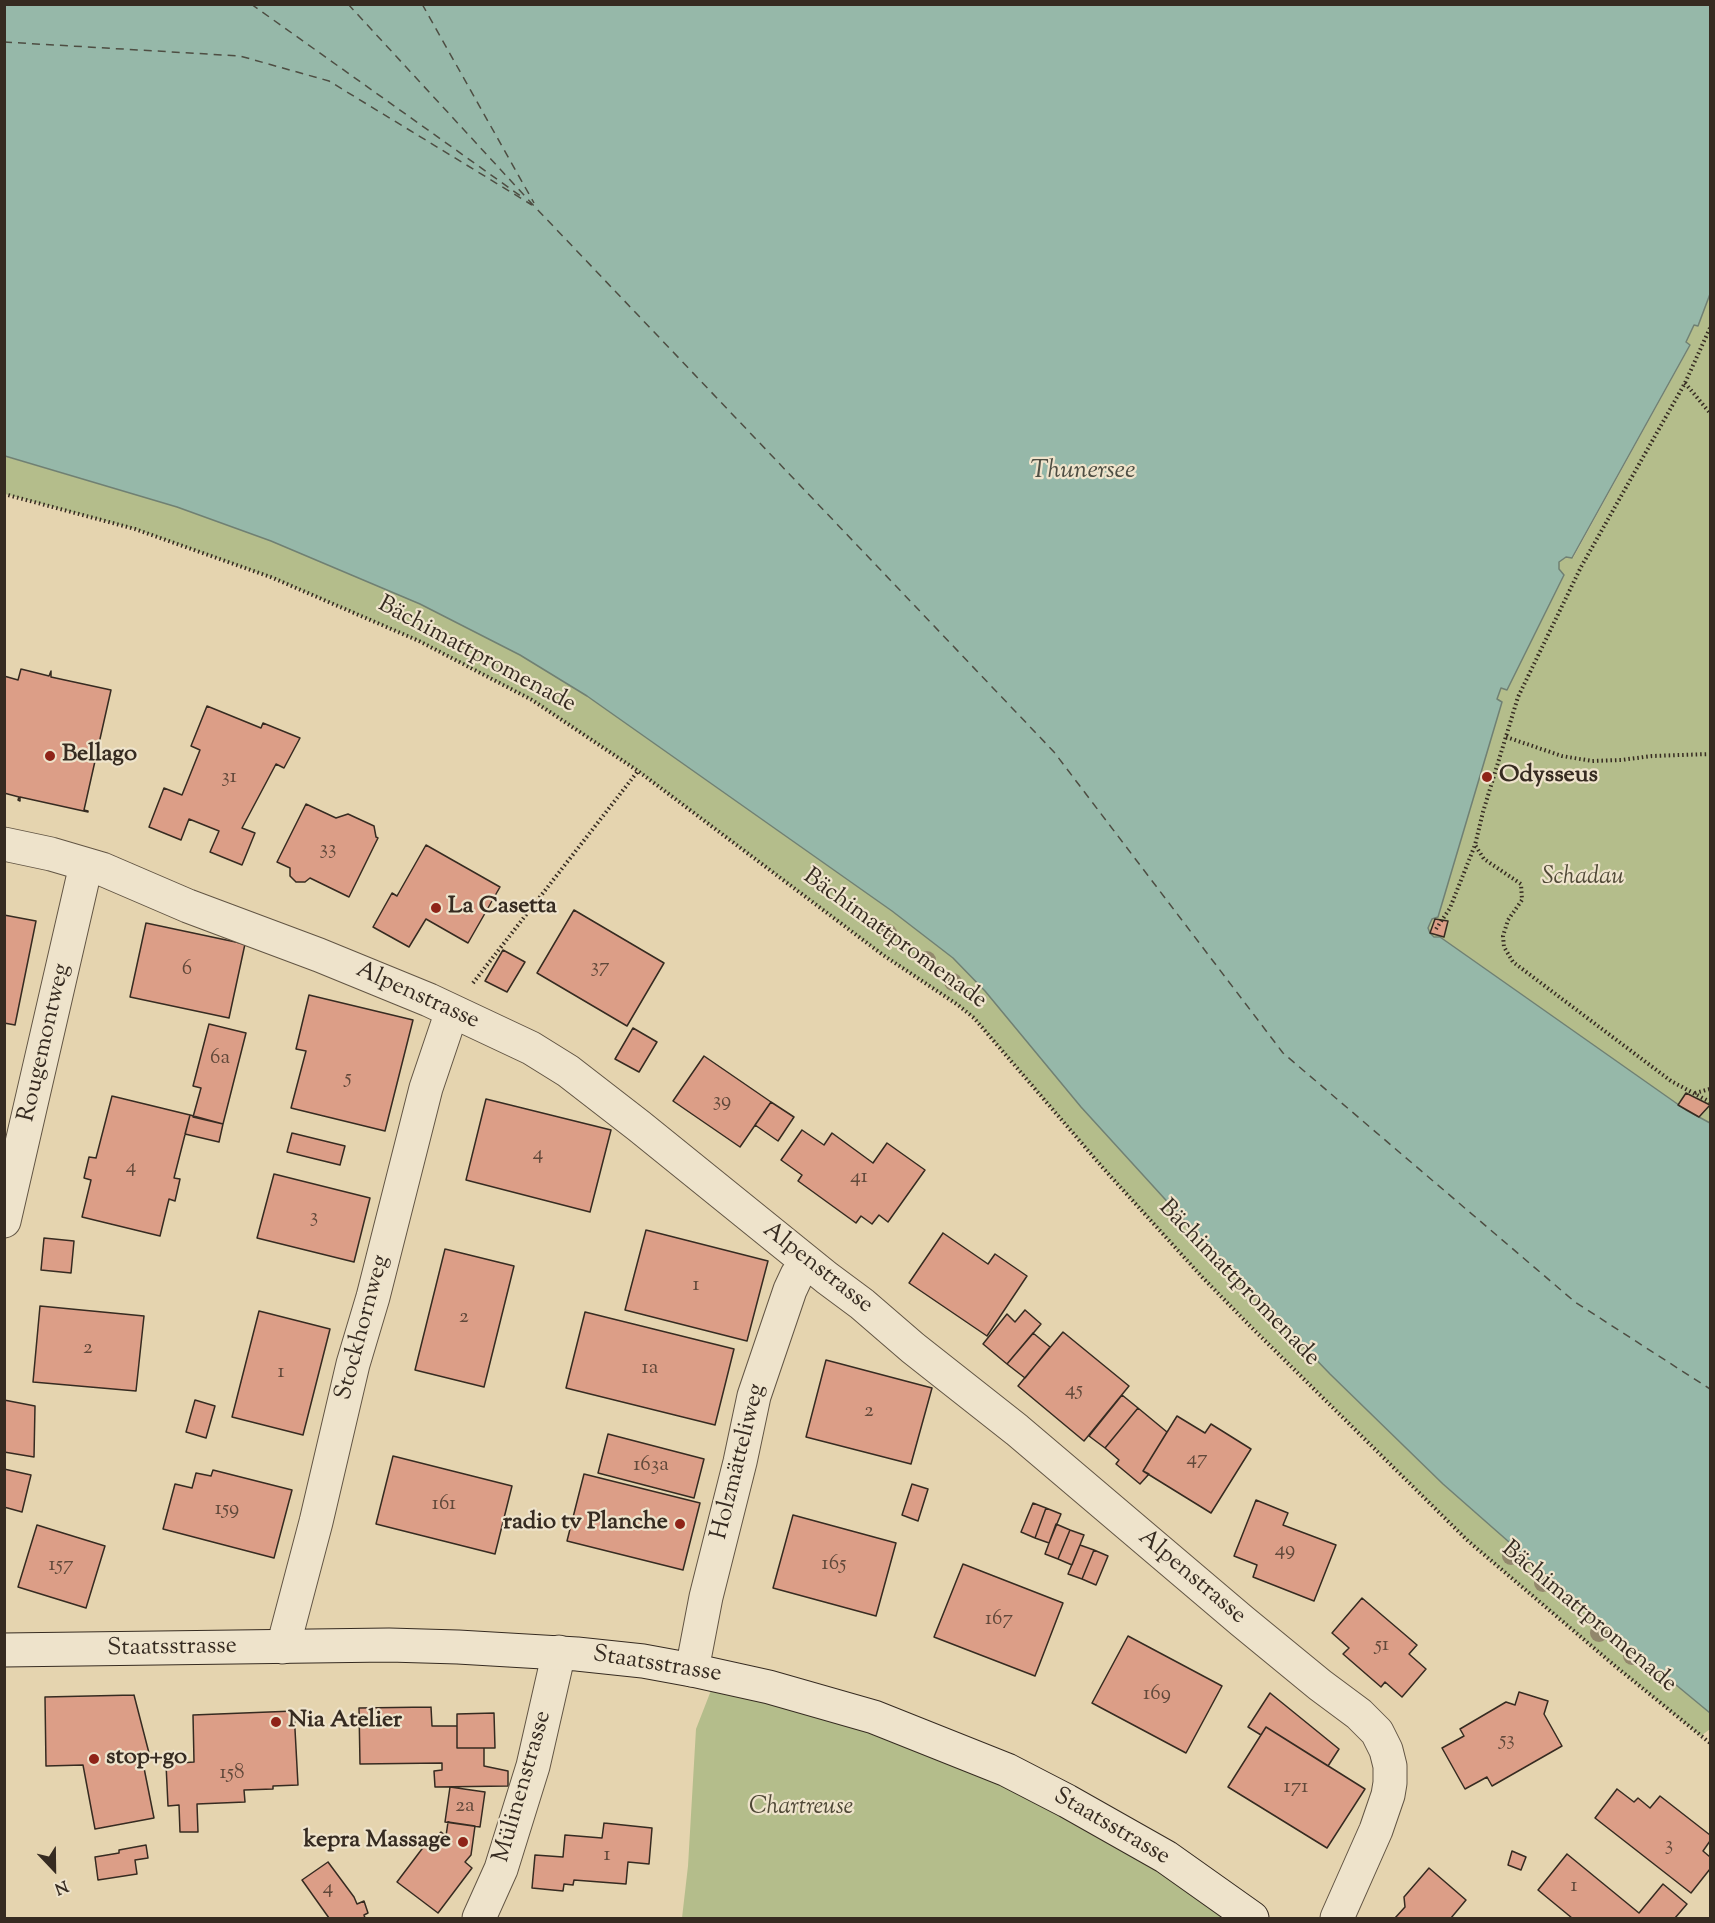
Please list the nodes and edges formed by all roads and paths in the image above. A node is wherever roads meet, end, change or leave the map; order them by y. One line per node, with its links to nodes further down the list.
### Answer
1 (1710, 328): 2 (path)
2 (1684, 383): 3 (path); 5 (path)
3 (1710, 413)
4 (4, 494): 7 (path, Bächimattpromenade)
5 (1506, 737): 6 (path); 9 (path)
6 (1710, 754)
7 (638, 771): 12 (path); 22 (path, Bächimattpromenade)
8 (4, 844): 10 (street, Alpenstrasse)
9 (1475, 845): 11 (path); 14 (path)
10 (86, 865): 12 (street, Alpenstrasse); 16 (street, Rougemontweg)
11 (1436, 929)
12 (452, 1011): 17 (street, Alpenstrasse); 18 (street, Stockhornweg)
13 (1710, 1089): 14 (path)
14 (1695, 1093): 15 (path)
15 (1710, 1102)
16 (4, 1221)
17 (807, 1262): 21 (street, Holzmätteliweg); 25 (street, Alpenstrasse)
18 (283, 1647): 19 (street, Staatsstrasse); 20 (street, Staatsstrasse)
19 (4, 1650)
20 (559, 1652): 21 (street, Staatsstrasse); 23 (street, Mülinenstrasse)
21 (692, 1670): 24 (street, Staatsstrasse)
22 (1710, 1743)
23 (479, 1918)
24 (1252, 1918)
25 (1336, 1918)

